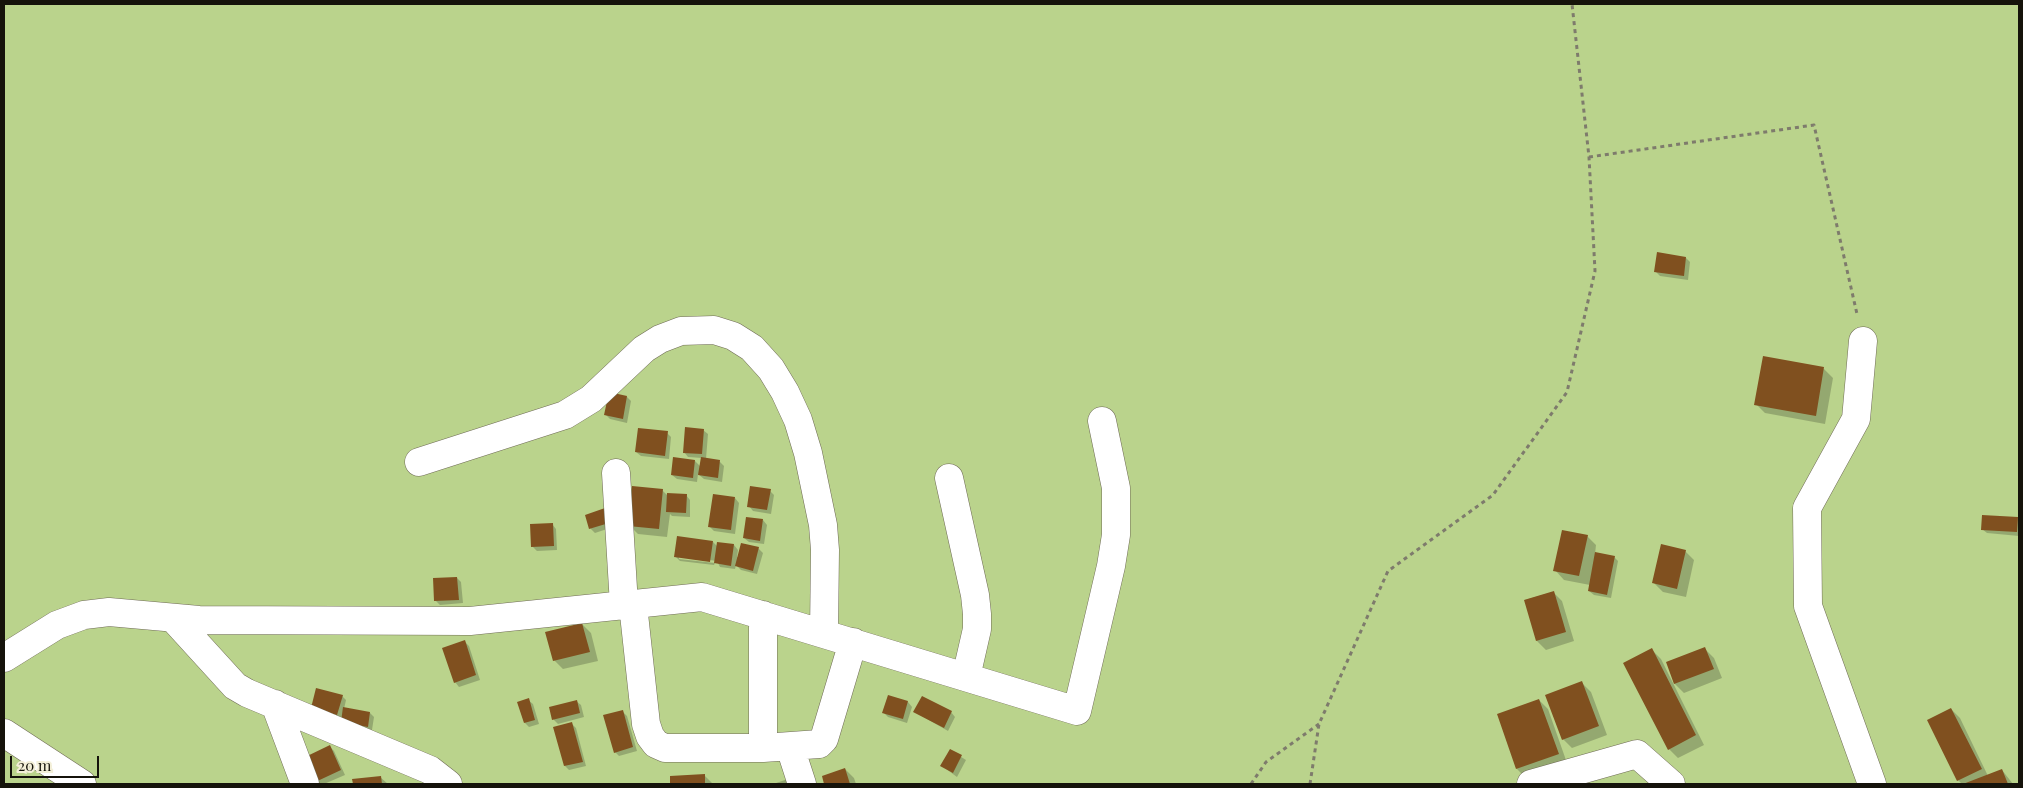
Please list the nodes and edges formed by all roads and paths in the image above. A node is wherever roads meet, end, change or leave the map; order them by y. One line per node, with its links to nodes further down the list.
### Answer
1 (1572, 4): 2 (path)
2 (1589, 158): 3 (path); 16 (path)
3 (1863, 341): 28 (street)
4 (1102, 421): 14 (street)
5 (419, 462): 11 (street)
6 (616, 473): 8 (street)
7 (949, 478): 14 (street)
8 (629, 605): 9 (street); 10 (street); 19 (street)
9 (763, 615): 11 (street); 19 (street)
10 (174, 618): 13 (street); 15 (street)
11 (824, 633): 12 (street)
12 (853, 642): 14 (street); 18 (street)
13 (4, 658)
14 (966, 677)
15 (274, 704): 21 (street); 22 (street)
16 (1319, 724): 24 (path); 25 (path)
17 (4, 733): 20 (street)
18 (790, 747): 19 (street); 23 (street)
19 (762, 748)
20 (82, 784)
21 (305, 784)
22 (448, 784)
23 (802, 784)
24 (1251, 784)
25 (1310, 784)
26 (1531, 784): 27 (street)
27 (1671, 784)
28 (1872, 784)

